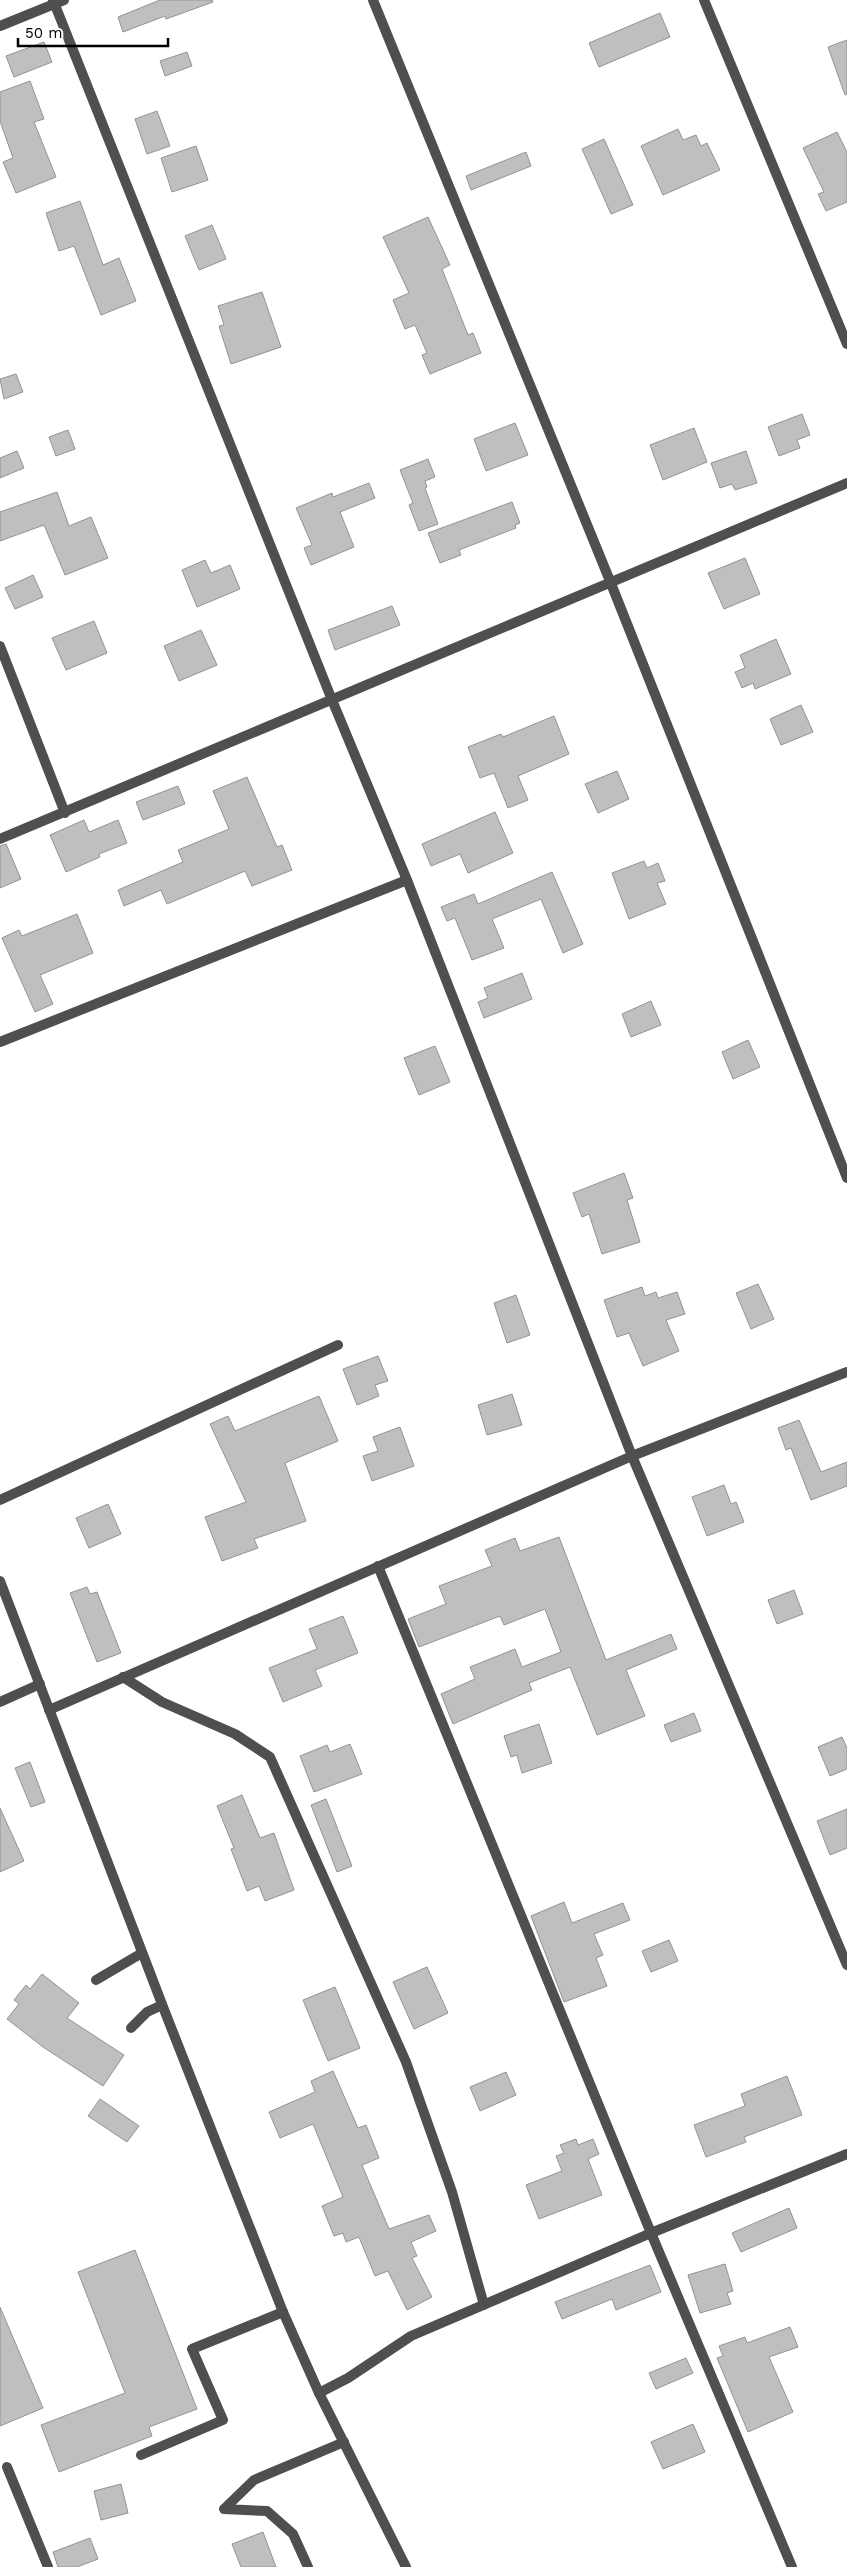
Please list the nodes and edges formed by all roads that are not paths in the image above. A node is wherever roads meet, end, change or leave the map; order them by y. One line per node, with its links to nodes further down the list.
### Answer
1 (373, 0): 7 (street)
2 (704, 0): 5 (street)
3 (57, 1): 4 (street); 9 (street)
4 (0, 26)
5 (847, 344)
6 (847, 483): 7 (street)
7 (610, 581): 9 (street); 14 (street)
8 (0, 646): 10 (street)
9 (332, 700): 10 (street); 12 (street)
10 (65, 813): 11 (street)
11 (0, 839)
12 (408, 880): 13 (street); 17 (street)
13 (0, 1042)
14 (847, 1178)
15 (338, 1345): 18 (street)
16 (847, 1372): 17 (street)
17 (632, 1456): 19 (street); 26 (street)
18 (0, 1500)
19 (378, 1566): 21 (street); 31 (street)
20 (0, 1581): 22 (street)
21 (123, 1677): 24 (street); 32 (street)
22 (40, 1684): 23 (street); 24 (street)
23 (0, 1702)
24 (49, 1710): 25 (street)
25 (142, 1953): 27 (street); 28 (street)
26 (847, 1964)
27 (96, 1980)
28 (162, 2005): 29 (street); 33 (street)
29 (131, 2028)
30 (847, 2154): 31 (street)
31 (651, 2233): 32 (street); 41 (street)
32 (484, 2305): 34 (street)
33 (283, 2312): 34 (street); 36 (street)
34 (319, 2393): 35 (street)
35 (344, 2442): 39 (street); 40 (street)
36 (140, 2455)
37 (7, 2467): 38 (street)
38 (48, 2567)
39 (308, 2567)
40 (406, 2567)
41 (792, 2567)

